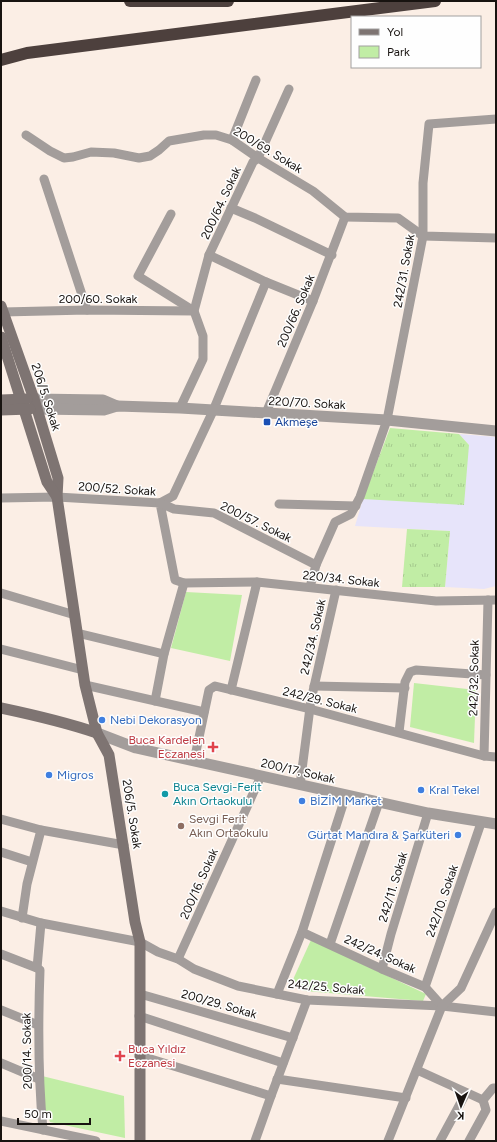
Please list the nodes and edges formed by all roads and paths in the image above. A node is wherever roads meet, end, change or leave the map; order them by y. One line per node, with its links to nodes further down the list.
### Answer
1 (130, 1): 2 (highway)
2 (228, 1)
3 (435, 1): 4 (highway)
4 (1, 60)
5 (256, 80): 9 (street)
6 (289, 89): 10 (street, 200/64. Sokak)
7 (496, 119): 15 (street, 242/31. Sokak)
8 (26, 135): 9 (street, 200/69. Sokak)
9 (232, 140): 10 (street, 200/69. Sokak)
10 (258, 158): 12 (street, 200/64. Sokak); 14 (street, 200/69. Sokak)
11 (44, 179): 22 (street)
12 (232, 208): 17 (street, 200/64. Sokak); 18 (street)
13 (171, 214): 23 (street)
14 (345, 217): 15 (street); 18 (street, 200/66. Sokak)
15 (423, 236): 16 (street); 32 (street, 242/31. Sokak)
16 (496, 238)
17 (209, 255): 19 (street); 23 (street, 200/64. Sokak)
18 (332, 255): 20 (street, 200/66. Sokak)
19 (266, 282): 20 (street); 30 (street)
20 (314, 301): 31 (street, 200/66. Sokak)
21 (2, 309): 22 (street, 200/60. Sokak); 27 (main road, 206/5. Sokak)
22 (87, 310): 23 (street, 200/60. Sokak)
23 (194, 311): 28 (street)
24 (1, 337): 26 (main road, 206/5. Sokak)
25 (1, 400): 26 (main road)
26 (23, 404): 27 (main road); 29 (main road); 34 (main road, 206/5. Sokak)
27 (35, 404): 28 (street, 220/70. Sokak); 34 (main road, 206/5. Sokak)
28 (180, 408): 30 (street, 220/70. Sokak)
29 (1, 410)
30 (213, 411): 31 (street, 220/70. Sokak); 36 (street)
31 (266, 413): 32 (street, 220/70. Sokak)
32 (387, 420): 33 (street, 220/70. Sokak); 38 (street)
33 (496, 431)
34 (57, 497): 35 (street, 200/52. Sokak); 36 (street, 200/52. Sokak); 46 (main road, 206/5. Sokak)
35 (1, 498)
36 (160, 503): 39 (street, 200/57. Sokak); 41 (street, 200/52. Sokak)
37 (279, 504): 38 (street)
38 (356, 506): 39 (street)
39 (316, 565): 42 (street)
40 (257, 582): 41 (street, 220/34. Sokak); 42 (street, 220/34. Sokak); 55 (street)
41 (184, 583): 49 (street)
42 (310, 588): 43 (street, 220/34. Sokak)
43 (336, 590): 45 (street, 220/34. Sokak); 53 (street, 242/34. Sokak)
44 (1, 593): 46 (street)
45 (492, 600): 51 (street, 242/32. Sokak)
46 (75, 615): 47 (main road, 206/5. Sokak)
47 (77, 633): 49 (street); 50 (main road, 206/5. Sokak)
48 (1, 649): 50 (street)
49 (164, 654): 56 (street)
50 (83, 670): 52 (main road, 206/5. Sokak)
51 (486, 675): 54 (street); 62 (street, 242/32. Sokak)
52 (85, 685): 56 (street); 61 (main road, 206/5. Sokak)
53 (314, 686): 54 (street); 58 (street, 242/34. Sokak)
54 (405, 688): 60 (street)
55 (231, 690): 58 (street, 242/29. Sokak); 59 (street, 242/29. Sokak)
56 (155, 701): 59 (street)
57 (1, 708): 61 (main road)
58 (310, 709): 60 (street, 242/29. Sokak); 66 (street, 242/34. Sokak)
59 (204, 712): 64 (street, 242/29. Sokak)
60 (400, 732): 62 (street, 242/29. Sokak)
61 (97, 733): 64 (street, 200/17. Sokak); 74 (main road, 206/5. Sokak)
62 (484, 756): 63 (street, 242/29. Sokak)
63 (496, 757)
64 (194, 761): 65 (street, 200/17. Sokak)
65 (261, 776): 66 (street, 200/17. Sokak); 85 (street, 200/16. Sokak)
66 (300, 784): 67 (street, 200/17. Sokak)
67 (346, 795): 68 (street, 200/17. Sokak); 81 (street)
68 (379, 802): 69 (street, 200/17. Sokak); 83 (street)
69 (428, 813): 71 (street, 200/17. Sokak); 87 (street, 242/11. Sokak)
70 (1, 819): 73 (street)
71 (481, 823): 72 (street, 200/17. Sokak); 88 (street, 242/10. Sokak)
72 (496, 824)
73 (41, 830): 74 (street); 76 (street)
74 (124, 845): 82 (main road, 206/5. Sokak)
75 (1, 852): 76 (street)
76 (32, 862): 79 (street)
77 (1, 911): 79 (street, 242/25. Sokak)
78 (495, 917): 92 (street)
79 (22, 918): 80 (street, 242/25. Sokak)
80 (40, 923): 82 (street, 242/25. Sokak); 86 (street, 200/14. Sokak)
81 (302, 932): 83 (street, 242/24. Sokak); 90 (street)
82 (140, 942): 85 (street, 242/25. Sokak); 89 (main road, 206/5. Sokak)
83 (330, 944): 87 (street, 242/24. Sokak)
84 (1, 954): 86 (street)
85 (178, 959): 90 (street, 242/25. Sokak)
86 (38, 969): 96 (street, 200/14. Sokak)
87 (382, 970): 88 (street, 242/24. Sokak)
88 (425, 987): 92 (street, 242/24. Sokak)
89 (140, 994): 95 (main road, 206/5. Sokak); 97 (street, 200/29. Sokak)
90 (277, 994): 91 (street, 242/25. Sokak)
91 (307, 1000): 92 (street, 242/25. Sokak); 97 (street)
92 (442, 1006): 94 (street, 242/25. Sokak); 101 (street)
93 (1, 1010): 96 (street)
94 (496, 1012)
95 (139, 1016): 98 (main road, 206/5. Sokak); 100 (street)
96 (38, 1025): 103 (street, 200/14. Sokak)
97 (293, 1038): 100 (street)
98 (140, 1056): 106 (street); 112 (main road, 206/5. Sokak)
99 (1, 1063): 103 (street)
100 (283, 1063): 102 (street)
101 (417, 1070): 105 (street); 107 (street)
102 (277, 1079): 106 (street); 107 (street)
103 (39, 1080): 110 (street, 200/14. Sokak)
104 (496, 1088): 108 (street)
105 (466, 1093): 108 (street); 115 (street)
106 (271, 1096): 113 (street)
107 (406, 1098): 114 (street)
108 (483, 1100): 116 (street)
109 (1, 1121): 110 (street)
110 (43, 1130): 111 (street)
111 (96, 1141)
112 (140, 1141)
113 (255, 1141)
114 (388, 1141)
115 (440, 1141)
116 (469, 1141)

